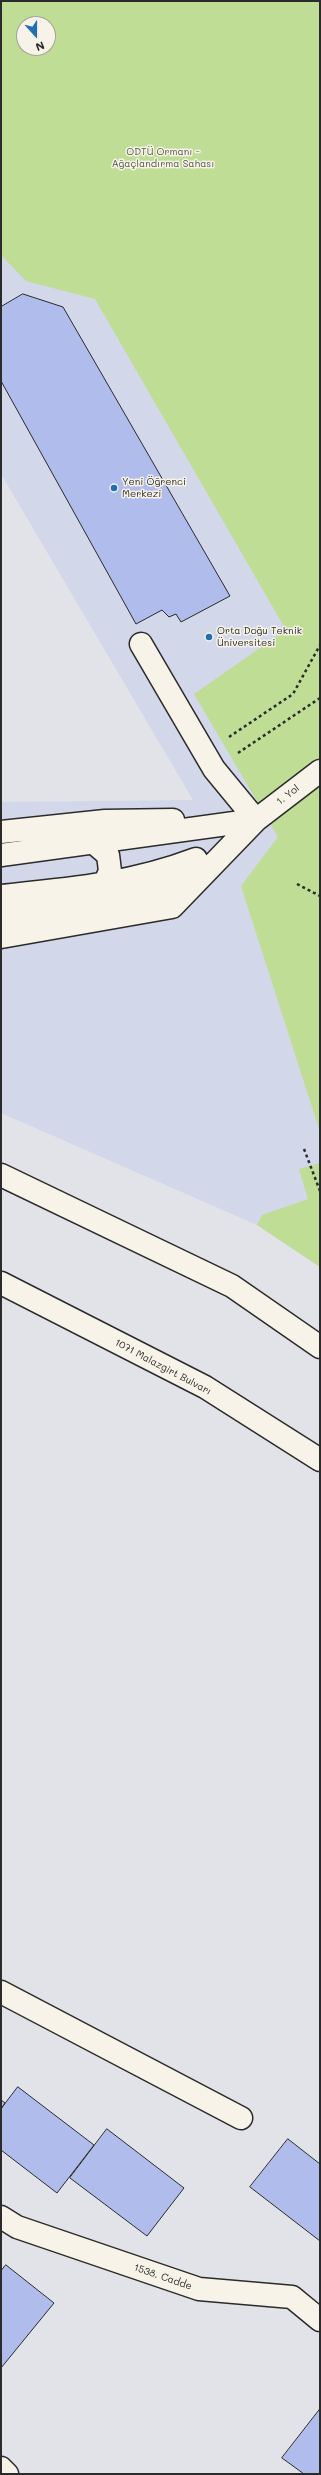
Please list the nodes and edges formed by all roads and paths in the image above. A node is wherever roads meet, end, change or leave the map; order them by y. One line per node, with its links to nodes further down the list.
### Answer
1 (141, 644): 4 (street)
2 (320, 645): 4 (path)
3 (320, 698): 4 (path)
4 (209, 761): 6 (street)
5 (320, 771): 6 (street, 1. Yol)
6 (256, 820): 7 (street); 8 (street); 9 (street, 1. Yol)
7 (1, 832)
8 (94, 843): 10 (street); 12 (street)
9 (230, 846): 12 (street); 15 (street); 16 (street)
10 (1, 855)
11 (297, 884): 14 (path)
12 (104, 885): 13 (street)
13 (1, 896)
14 (320, 896)
15 (1, 917)
16 (1, 937)
17 (304, 1149): 19 (path)
18 (1, 1176): 21 (street)
19 (320, 1191)
20 (1, 1283): 22 (street, 1071 Malazgirt Bulvarı)
21 (320, 1347)
22 (320, 1460)
23 (1, 1992): 24 (street)
24 (241, 2118)
25 (3, 2221): 26 (street, 1538. Cadde)
26 (320, 2320)
27 (1, 2468): 28 (street)
28 (7, 2474)

